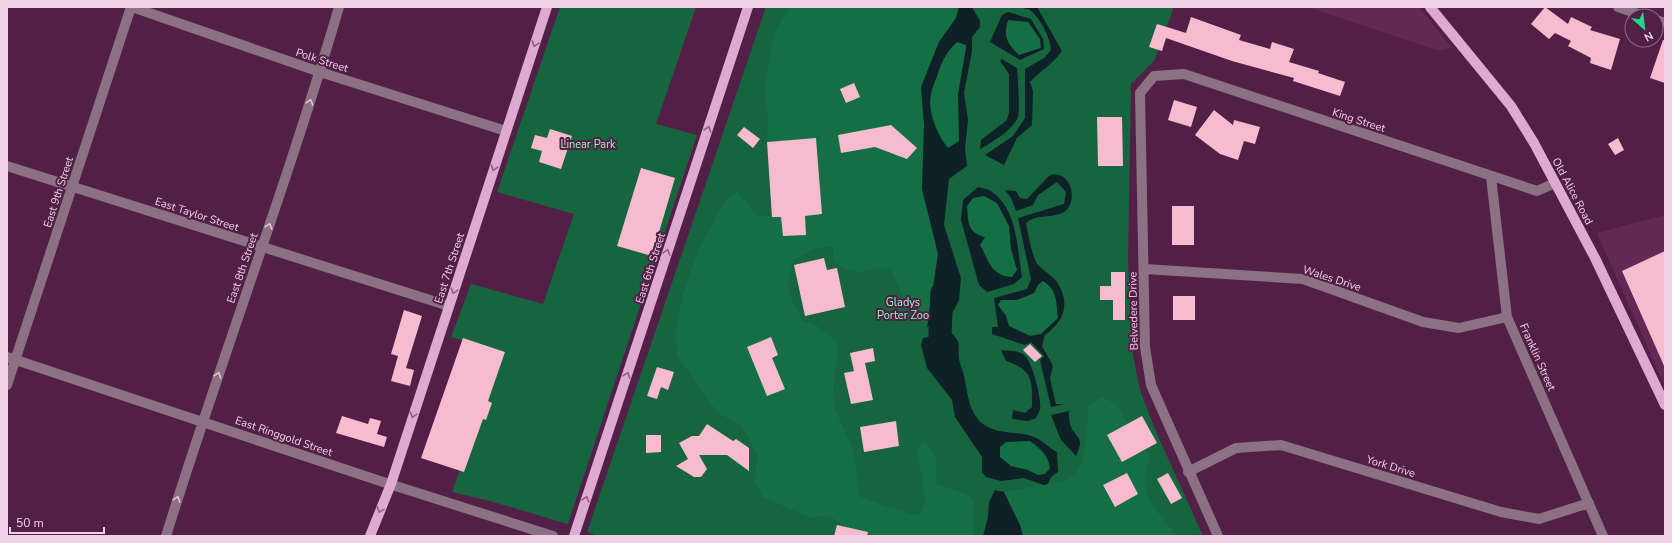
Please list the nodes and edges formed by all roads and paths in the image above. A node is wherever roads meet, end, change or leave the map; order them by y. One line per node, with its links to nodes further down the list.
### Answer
1 (131, 7): 6 (street, Polk Street); 12 (street, East 9th Street)
2 (340, 7): 6 (street, East 8th Street)
3 (547, 7): 8 (main road, East 7th Street, one-way to 8)
4 (748, 7): 27 (main road, East 6th Street, one-way to 4)
5 (1430, 7): 11 (main road, Old Alice Road)
6 (320, 72): 8 (street, Polk Street); 13 (street, East 8th Street, one-way to 6)
7 (1154, 76): 10 (street, King Street); 14 (street, Belvedere Drive)
8 (506, 131): 15 (main road, East 7th Street, one-way to 15)
9 (7, 166): 12 (street, East Taylor Street)
10 (1491, 177): 11 (street, King Street); 16 (street, Franklin Street)
11 (1555, 183): 19 (main road, Old Alice Road)
12 (72, 186): 13 (street, East Taylor Street); 17 (street, East 9th Street)
13 (262, 248): 15 (street, East Taylor Street); 20 (street, East 8th Street, one-way to 13)
14 (1145, 269): 16 (street, Wales Drive); 21 (street, Belvedere Drive)
15 (449, 306): 22 (main road, East 7th Street, one-way to 22)
16 (1507, 317): 23 (street, Franklin Street)
17 (11, 358): 18 (street, East 9th Street); 20 (street, East Ringgold Street)
18 (7, 385)
19 (1665, 406)
20 (202, 421): 22 (street, East Ringgold Street); 24 (street, East 8th Street, one-way to 20)
21 (1188, 472): 23 (street, York Drive); 28 (street, Belvedere Drive)
22 (391, 484): 25 (main road, East 7th Street, one-way to 25); 26 (street, East Ringgold Street)
23 (1590, 503): 29 (street, Franklin Street)
24 (166, 536)
25 (370, 536)
26 (553, 536)
27 (574, 536)
28 (1218, 536)
29 (1603, 536)

